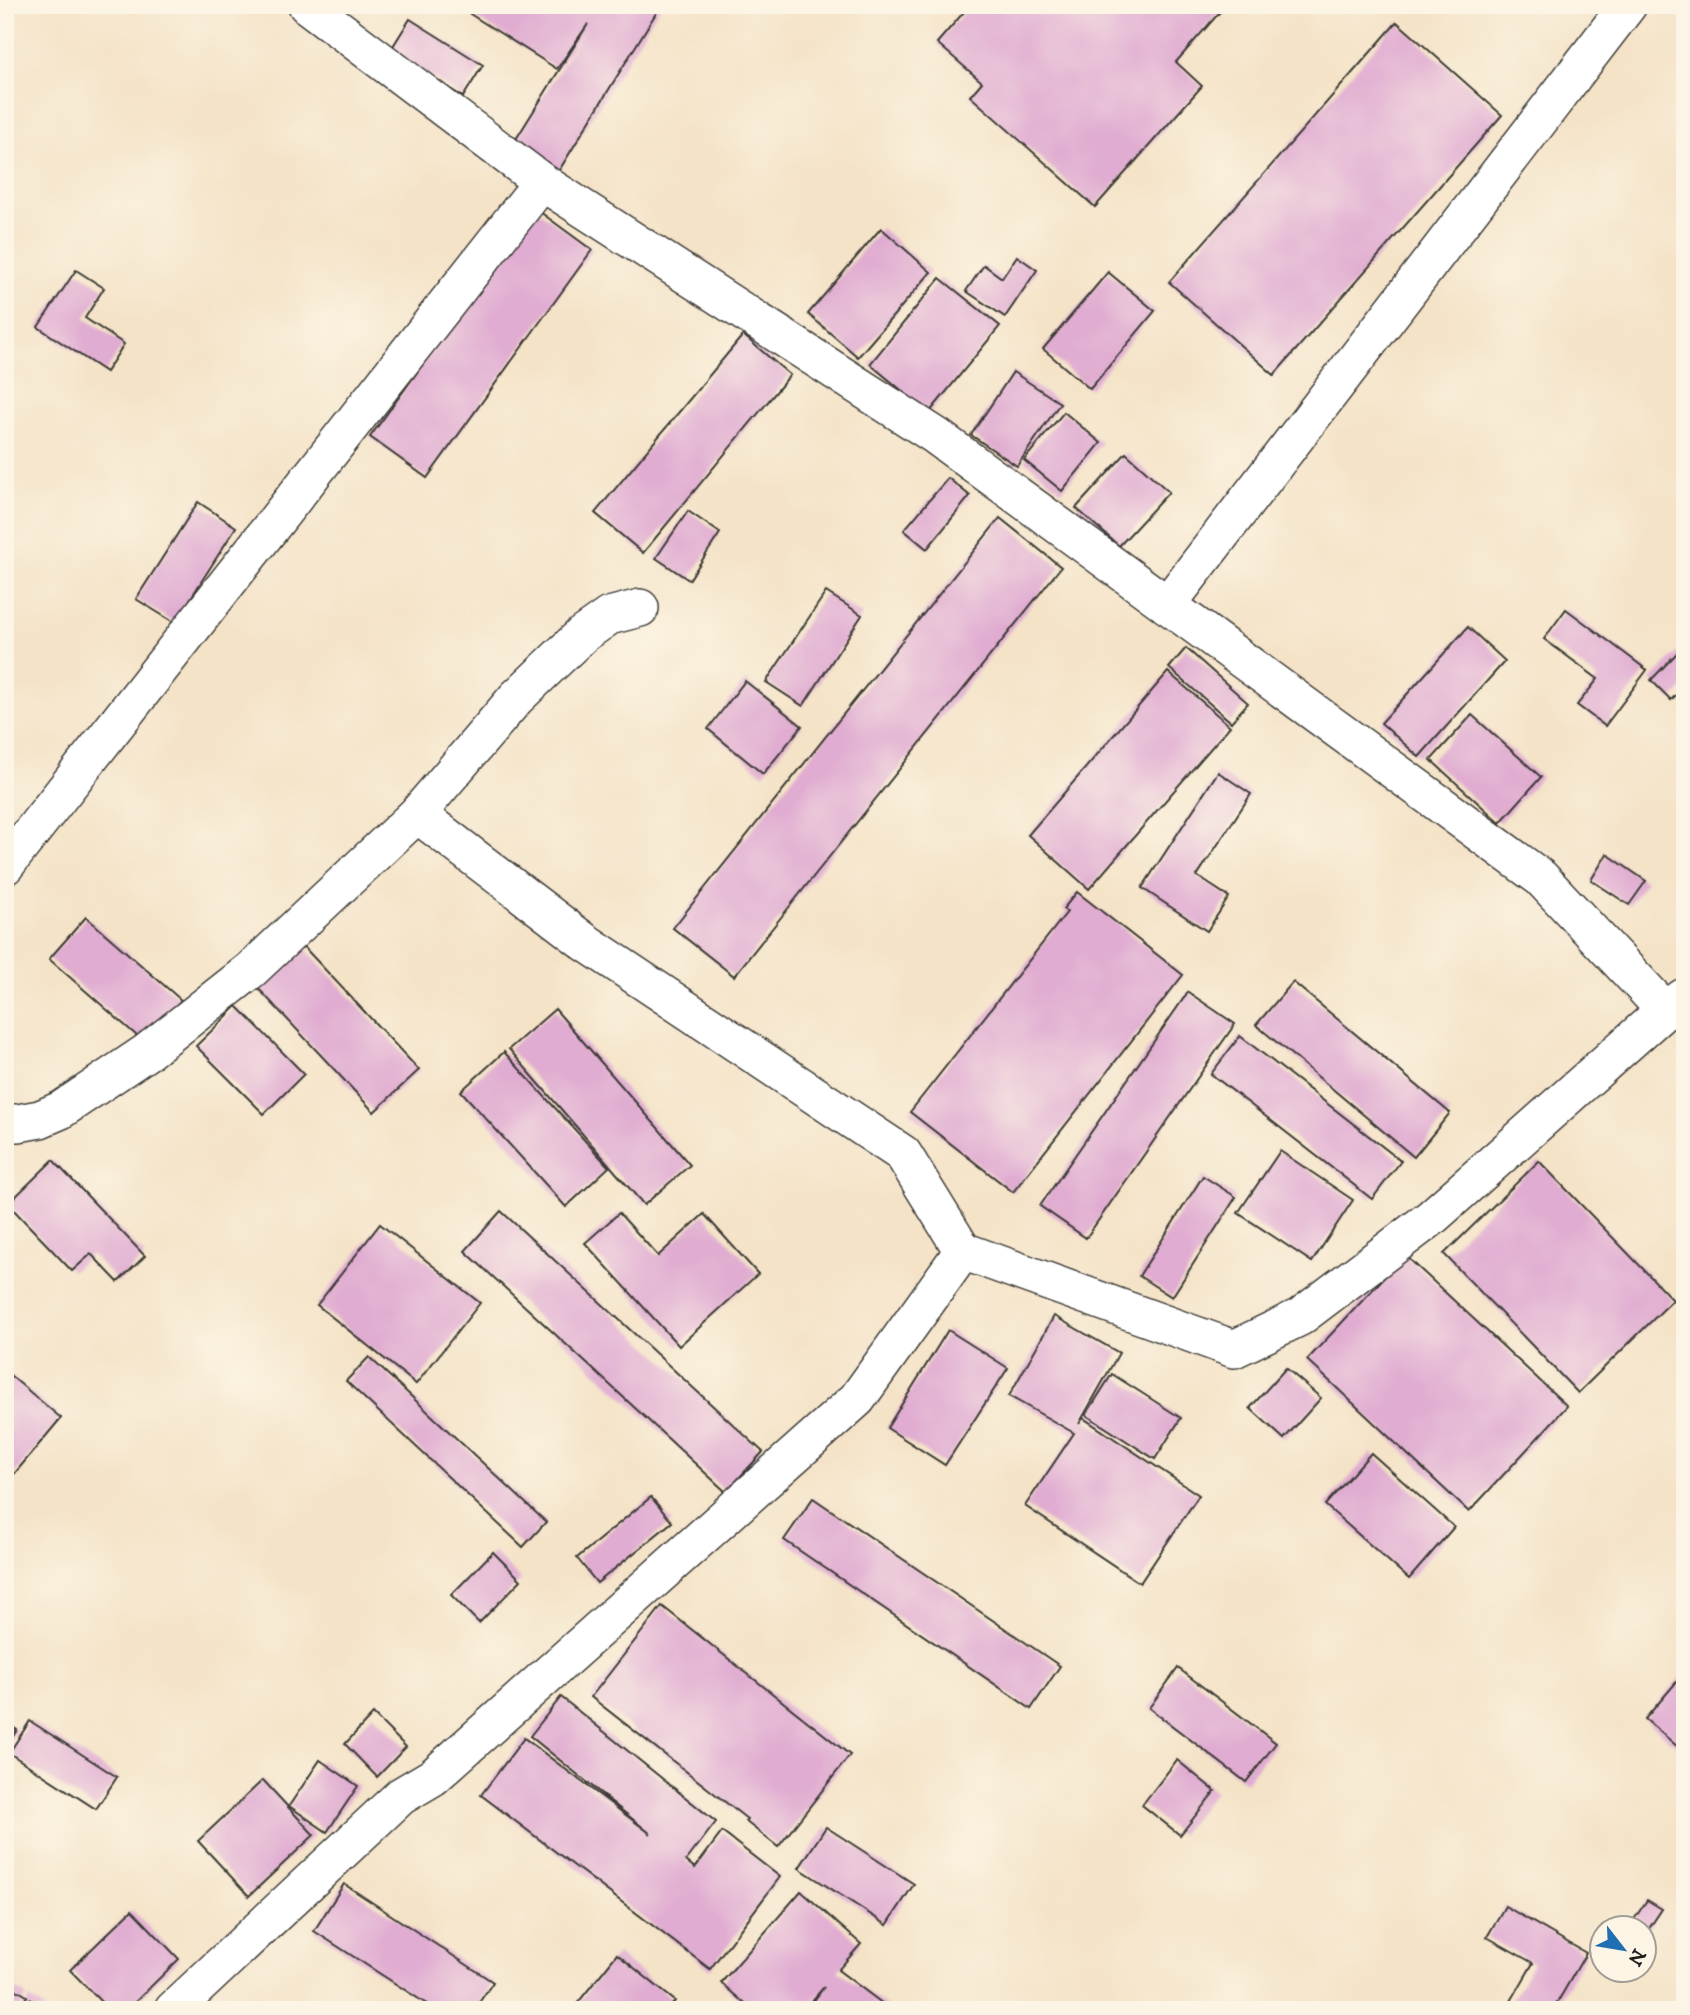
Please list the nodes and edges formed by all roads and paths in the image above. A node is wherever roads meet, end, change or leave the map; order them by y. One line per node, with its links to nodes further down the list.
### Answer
1 (307, 5): 3 (street)
2 (1629, 5): 4 (street)
3 (542, 182): 4 (street); 7 (street)
4 (1167, 606): 8 (street)
5 (640, 608): 6 (street)
6 (417, 814): 9 (street); 10 (street)
7 (5, 866)
8 (1675, 1003): 10 (street)
9 (5, 1123)
10 (963, 1251): 11 (street)
11 (173, 2010)

